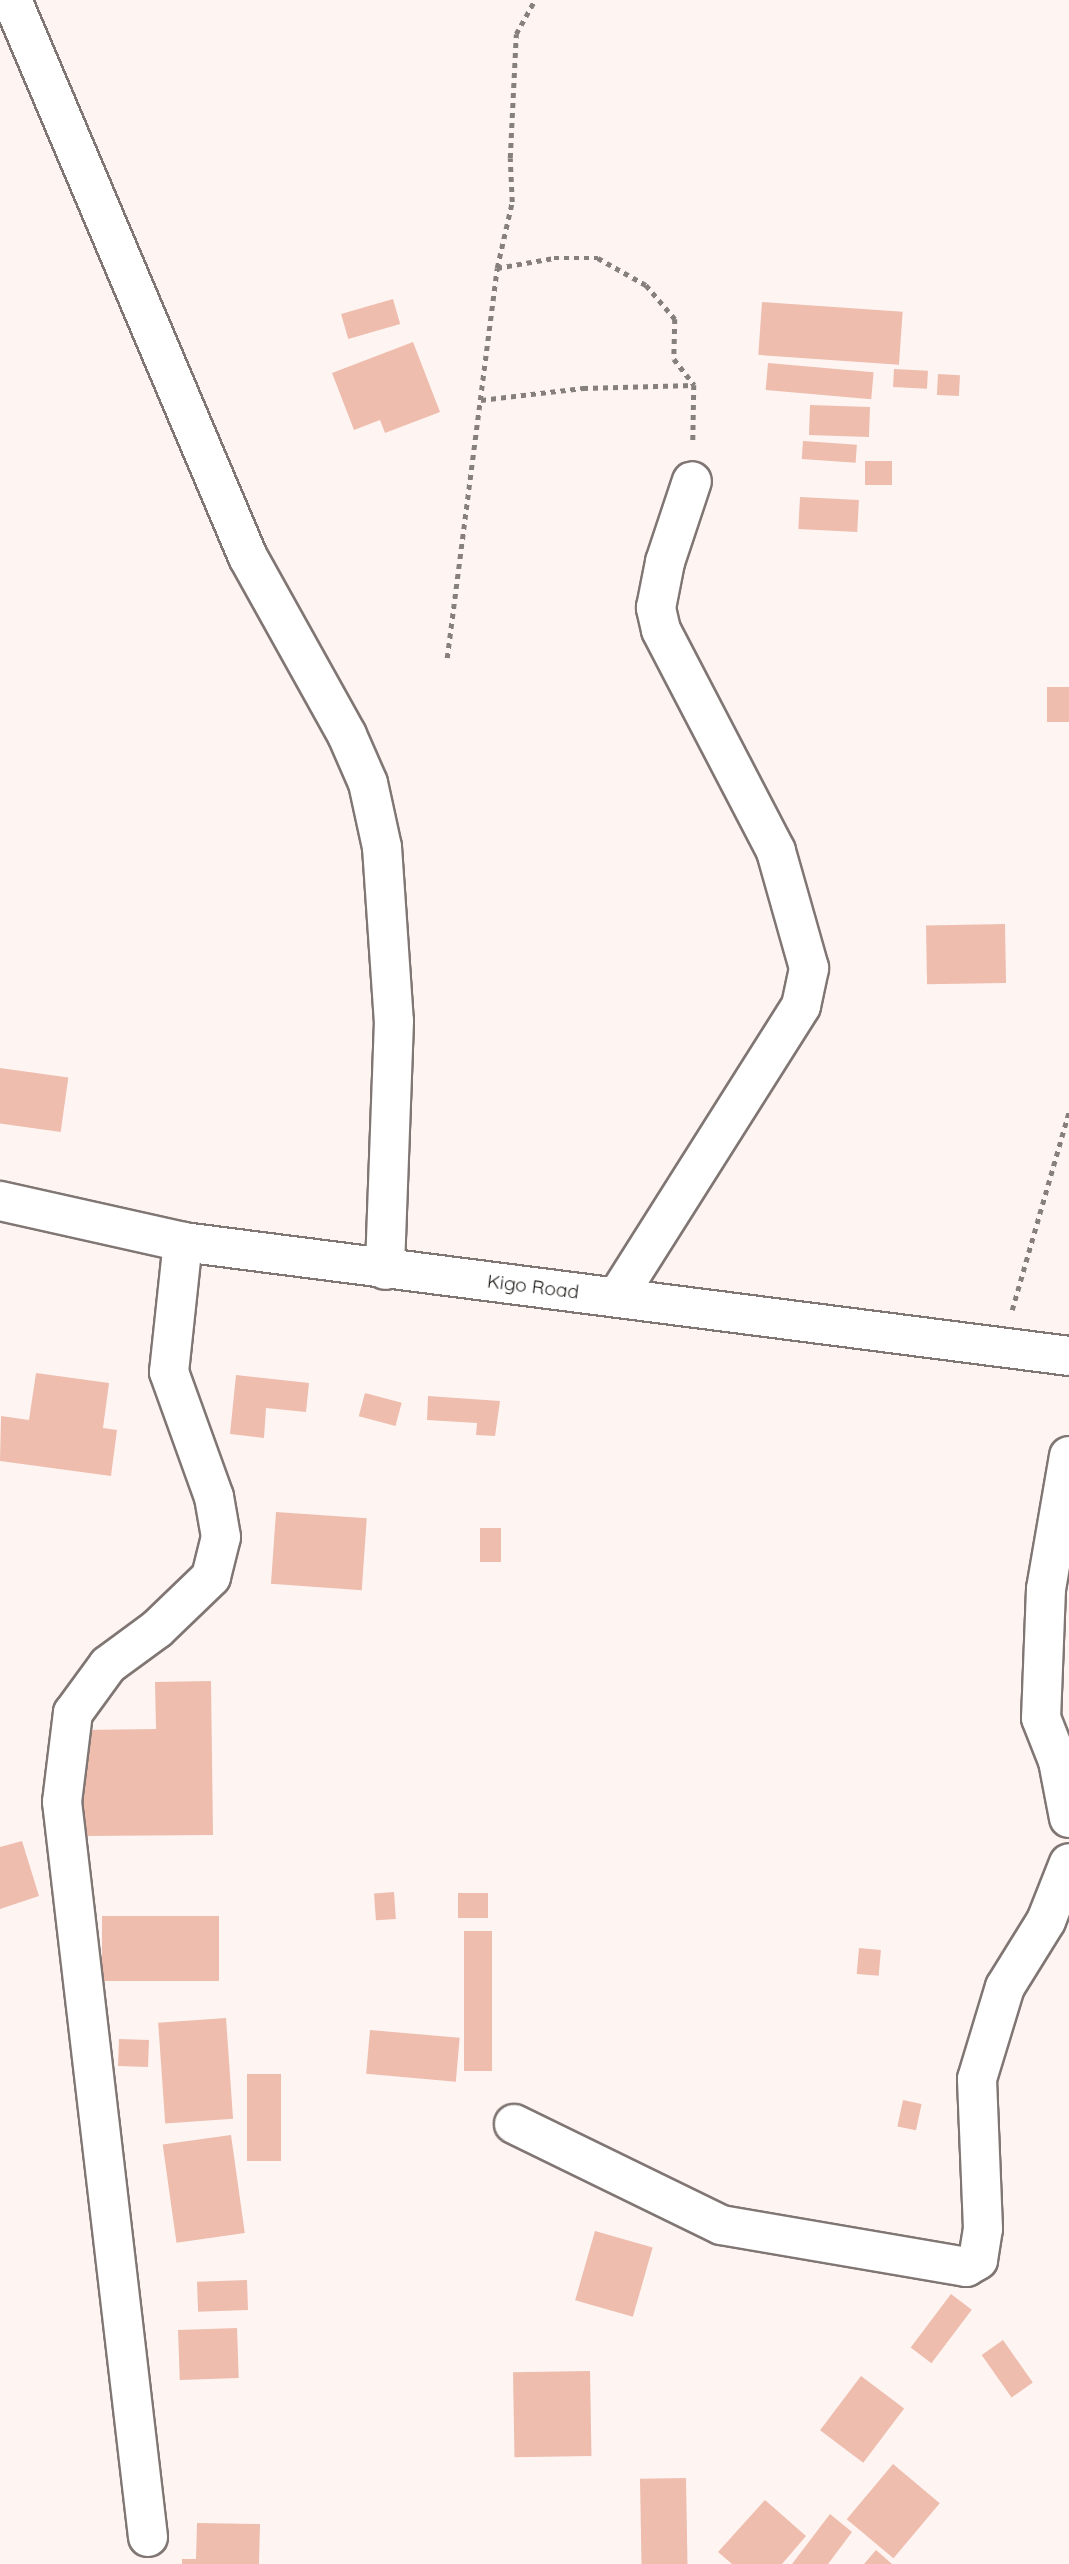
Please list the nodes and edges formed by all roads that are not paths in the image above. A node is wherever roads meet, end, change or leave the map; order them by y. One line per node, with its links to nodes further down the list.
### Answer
1 (12, 0): 5 (street)
2 (692, 481): 6 (street)
3 (0, 1201): 4 (street, Kigo Road)
4 (183, 1242): 5 (street, Kigo Road); 12 (street)
5 (385, 1270): 6 (street, Kigo Road)
6 (617, 1297): 7 (street, Kigo Road)
7 (1069, 1356)
8 (1069, 1456): 9 (street)
9 (1069, 1818)
10 (1069, 1863): 11 (street)
11 (514, 2124)
12 (148, 2536)

